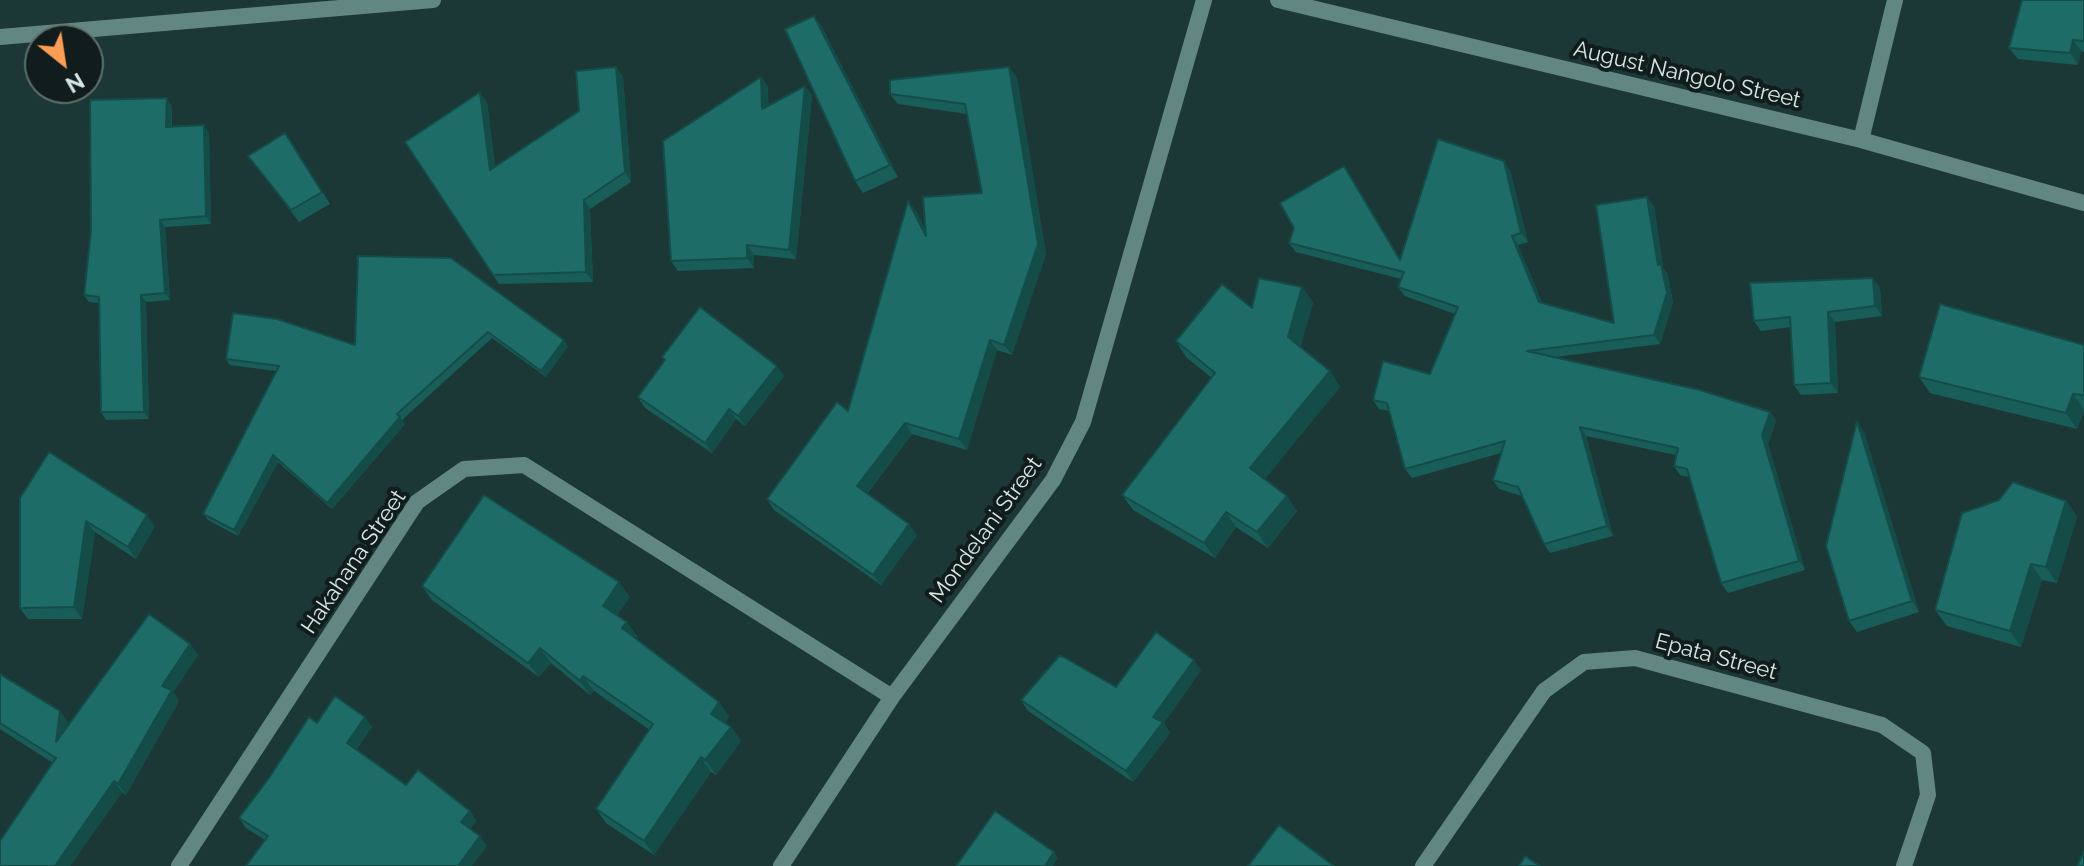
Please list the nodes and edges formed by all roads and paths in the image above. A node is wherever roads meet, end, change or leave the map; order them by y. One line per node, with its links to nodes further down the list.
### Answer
1 (433, 0): 5 (street)
2 (1204, 0): 8 (street, Mondelani Street)
3 (1278, 0): 6 (street, August Nangolo Street)
4 (1895, 0): 6 (street)
5 (0, 37)
6 (1861, 140): 7 (street, August Nangolo Street)
7 (2084, 203)
8 (892, 697): 9 (street, Hakahana Street); 10 (street, Mondelani Street)
9 (179, 866)
10 (781, 866)
11 (1423, 866): 12 (street, Epata Street)
12 (1904, 866)

